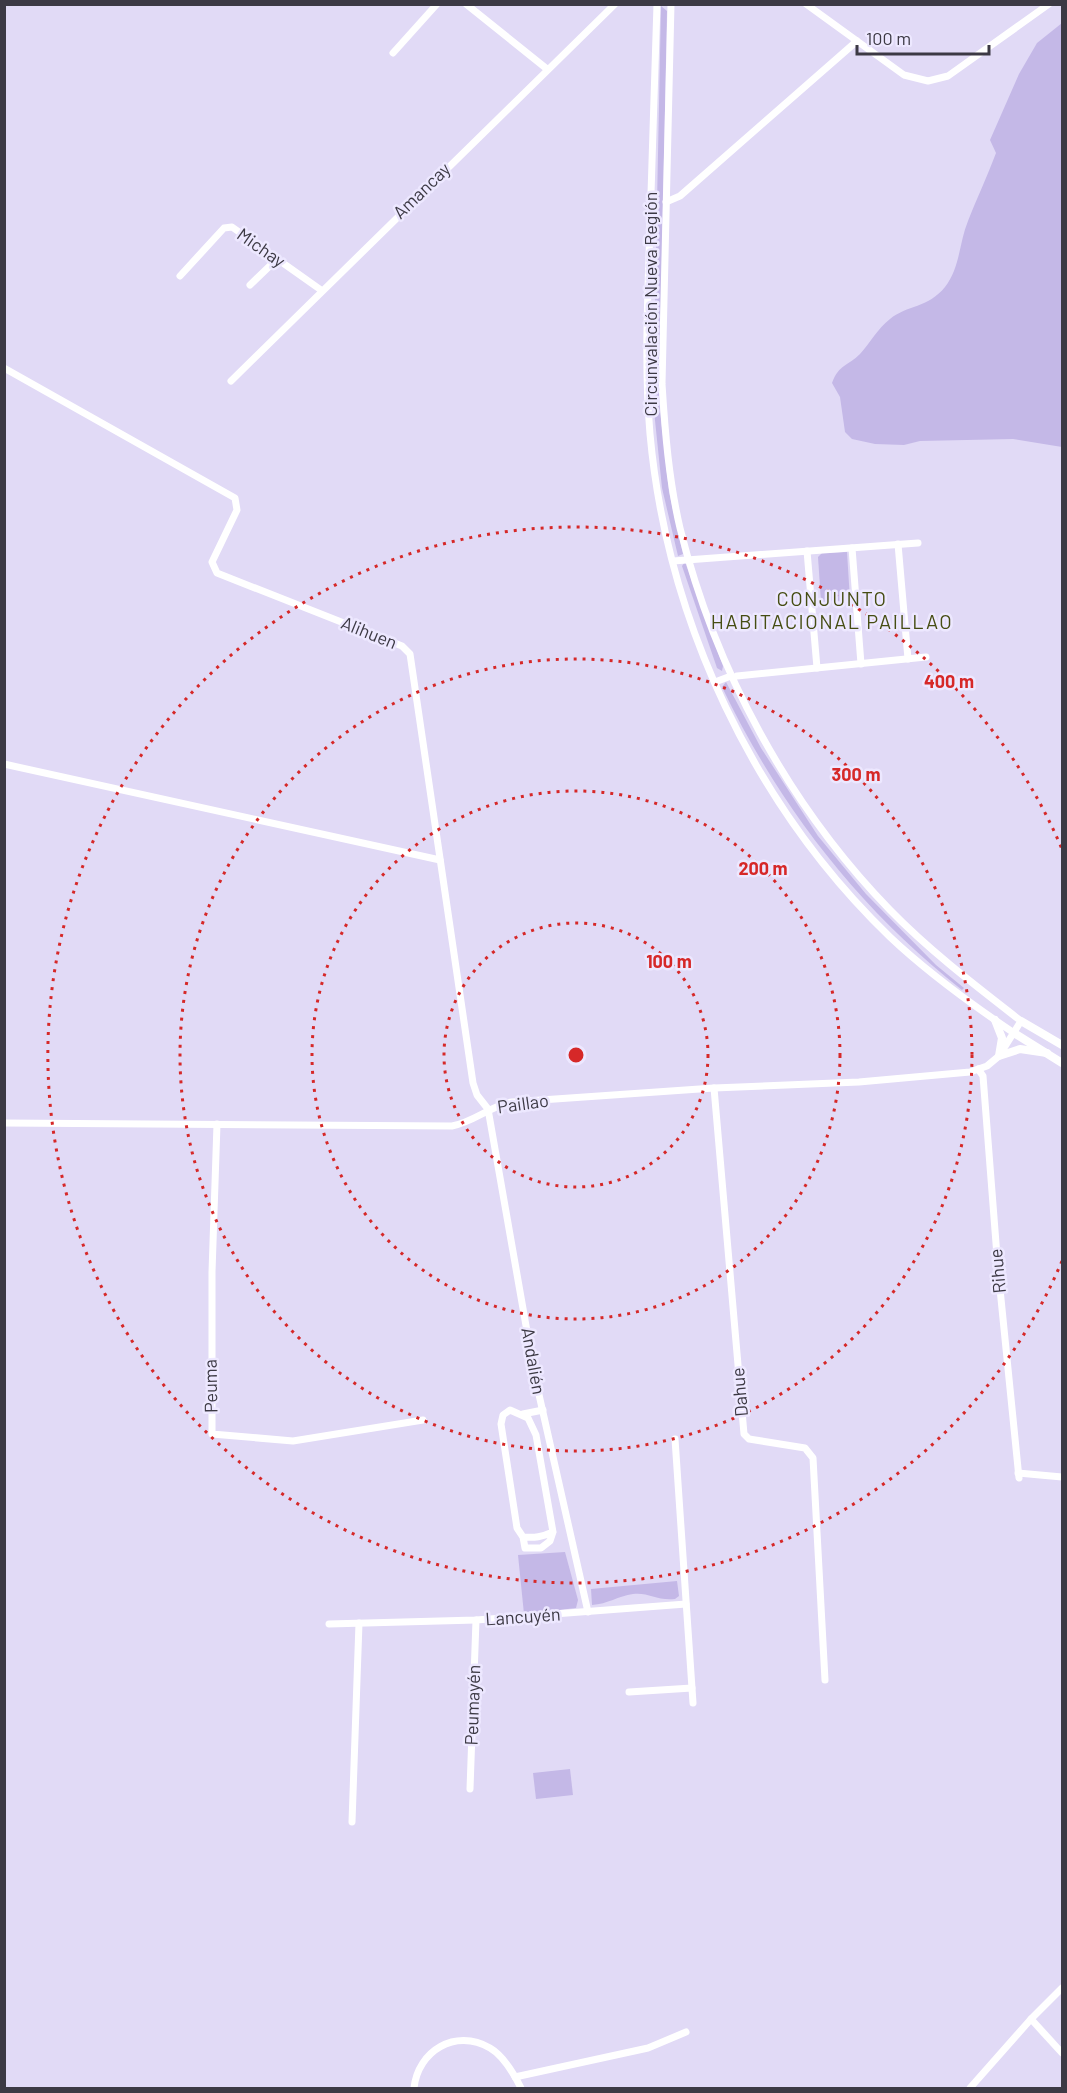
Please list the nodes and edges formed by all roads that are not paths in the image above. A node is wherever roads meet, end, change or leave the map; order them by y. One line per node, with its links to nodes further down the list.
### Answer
1 (437, 4): 9 (street)
2 (465, 4): 10 (street)
3 (615, 4): 10 (street, Amancay)
4 (657, 4): 23 (street, Circunvalación Nueva Región)
5 (671, 4): 11 (street, Circunvalación Nueva Región)
6 (806, 4): 8 (street)
7 (1049, 4): 8 (street)
8 (857, 40): 11 (street)
9 (393, 53)
10 (547, 69): 15 (street, Amancay)
11 (666, 201): 22 (street, Circunvalación Nueva Región)
12 (277, 259): 13 (street, Michay); 14 (street); 15 (street, Michay)
13 (180, 276)
14 (250, 285)
15 (321, 290): 17 (street, Amancay)
16 (4, 368): 31 (street, Alihuen)
17 (231, 381)
18 (918, 543): 19 (street)
19 (898, 544): 20 (street); 25 (street)
20 (852, 548): 21 (street); 26 (street)
21 (807, 551): 22 (street); 27 (street)
22 (691, 560): 23 (street); 28 (street, Circunvalación Nueva Región)
23 (673, 561): 29 (street, Circunvalación Nueva Región)
24 (926, 657): 25 (street)
25 (908, 659): 26 (street)
26 (861, 664): 27 (street)
27 (817, 668): 28 (street)
28 (734, 676): 29 (street); 33 (street, Circunvalación Nueva Región)
29 (715, 682): 32 (street, Circunvalación Nueva Región)
30 (4, 764): 31 (street)
31 (440, 860): 41 (street, Alihuen)
32 (995, 1020): 34 (street, Circunvalación Nueva Región); 37 (street)
33 (1022, 1021): 34 (street, Paillao); 35 (street, Circunvalación Nueva Región)
34 (1014, 1033): 36 (street, Circunvalación Nueva Región); 37 (street, Paillao)
35 (1062, 1045)
36 (1047, 1053): 37 (street); 38 (street, Circunvalación Nueva Región)
37 (999, 1056): 39 (street, Paillao)
38 (1062, 1063)
39 (978, 1070): 40 (street, Paillao); 48 (street, Rihue)
40 (714, 1088): 41 (street, Paillao); 54 (street, Dahue)
41 (488, 1109): 43 (street, Paillao); 44 (street, Andalién)
42 (4, 1124): 43 (street, Paillao)
43 (217, 1124): 46 (street, Peuma)
44 (543, 1410): 45 (street); 50 (street, Andalién)
45 (523, 1414): 45 (street)
46 (423, 1420)
47 (675, 1439): 49 (street)
48 (1062, 1477)
49 (686, 1604): 50 (street, Lancuyén); 55 (street)
50 (588, 1612): 51 (street, Lancuyén)
51 (476, 1620): 52 (street, Lancuyén); 58 (street, Peumayén)
52 (359, 1623): 53 (street, Lancuyén); 59 (street)
53 (329, 1624)
54 (825, 1680)
55 (692, 1688): 56 (street); 57 (street)
56 (629, 1692)
57 (693, 1703)
58 (470, 1789)
59 (352, 1821)
60 (1062, 1988): 61 (street)
61 (1031, 2019): 63 (street); 67 (street)
62 (686, 2032): 64 (street)
63 (1062, 2053)
64 (515, 2077): 65 (street); 66 (street)
65 (414, 2088)
66 (521, 2088)
67 (970, 2088)

